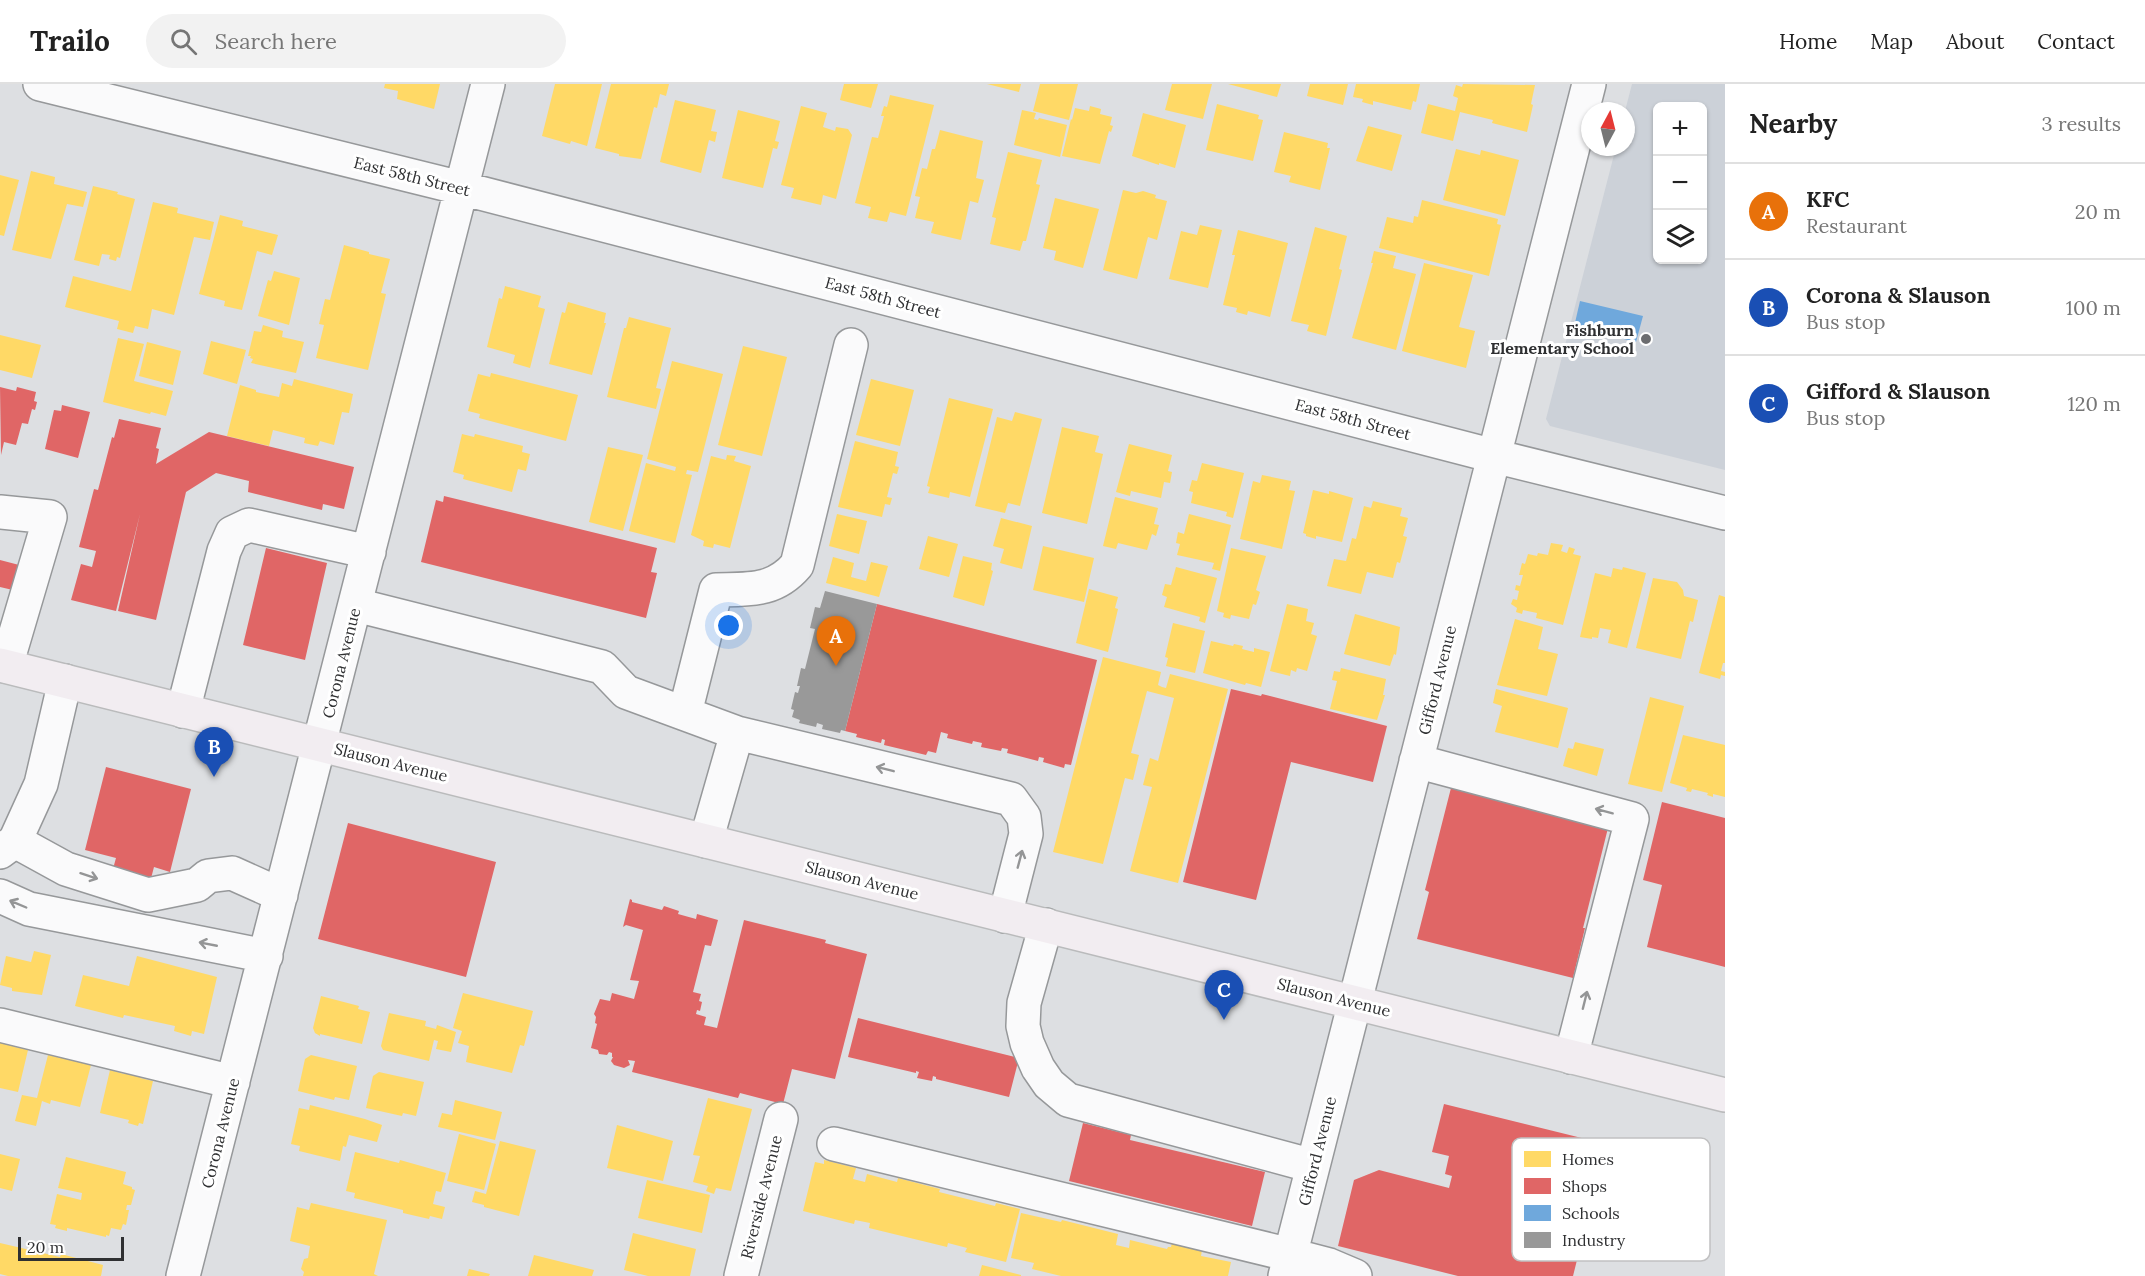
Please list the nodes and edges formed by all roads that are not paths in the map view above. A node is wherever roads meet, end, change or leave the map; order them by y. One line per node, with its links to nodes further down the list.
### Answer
1 (40, 84): 4 (street, East 58th Street)
2 (488, 84): 4 (street, Corona Avenue)
3 (1589, 84): 6 (street, Gifford Avenue)
4 (461, 188): 6 (street, East 58th Street); 9 (street, Corona Avenue)
5 (851, 345): 14 (street)
6 (1494, 456): 8 (street, East 58th Street); 17 (street, Gifford Avenue)
7 (0, 512): 11 (street)
8 (1725, 513)
9 (369, 552): 10 (street, Corona Avenue); 13 (street)
10 (356, 605): 14 (street); 16 (street, Corona Avenue)
11 (3, 666): 12 (main road, Slauson Avenue)
12 (65, 681): 13 (main road, Slauson Avenue); 19 (street)
13 (183, 711): 16 (main road, Slauson Avenue)
14 (685, 713): 15 (street)
15 (737, 733): 18 (street); 22 (street, one-way to 15)
16 (320, 745): 18 (main road, Slauson Avenue); 20 (street, Corona Avenue)
17 (1416, 761): 25 (street, Gifford Avenue); 27 (street, one-way to 17)
18 (705, 841): 22 (main road, Slauson Avenue)
19 (7, 847): 20 (street, one-way to 20)
20 (281, 895): 24 (street, Corona Avenue)
21 (0, 896): 24 (street, one-way to 21)
22 (1005, 916): 23 (main road, Slauson Avenue)
23 (1046, 926): 25 (main road, Slauson Avenue); 32 (street)
24 (266, 956): 28 (street, Corona Avenue)
25 (1355, 1002): 27 (main road, Slauson Avenue); 32 (street, Gifford Avenue)
26 (0, 1025): 28 (street)
27 (1571, 1057): 29 (main road, Slauson Avenue)
28 (233, 1082): 34 (street, Corona Avenue)
29 (1725, 1095)
30 (781, 1119): 35 (street, Riverside Avenue)
31 (834, 1144): 33 (street)
32 (1313, 1166): 33 (street, Gifford Avenue)
33 (1288, 1265): 36 (street)
34 (183, 1276)
35 (741, 1276)
36 (1355, 1276)

